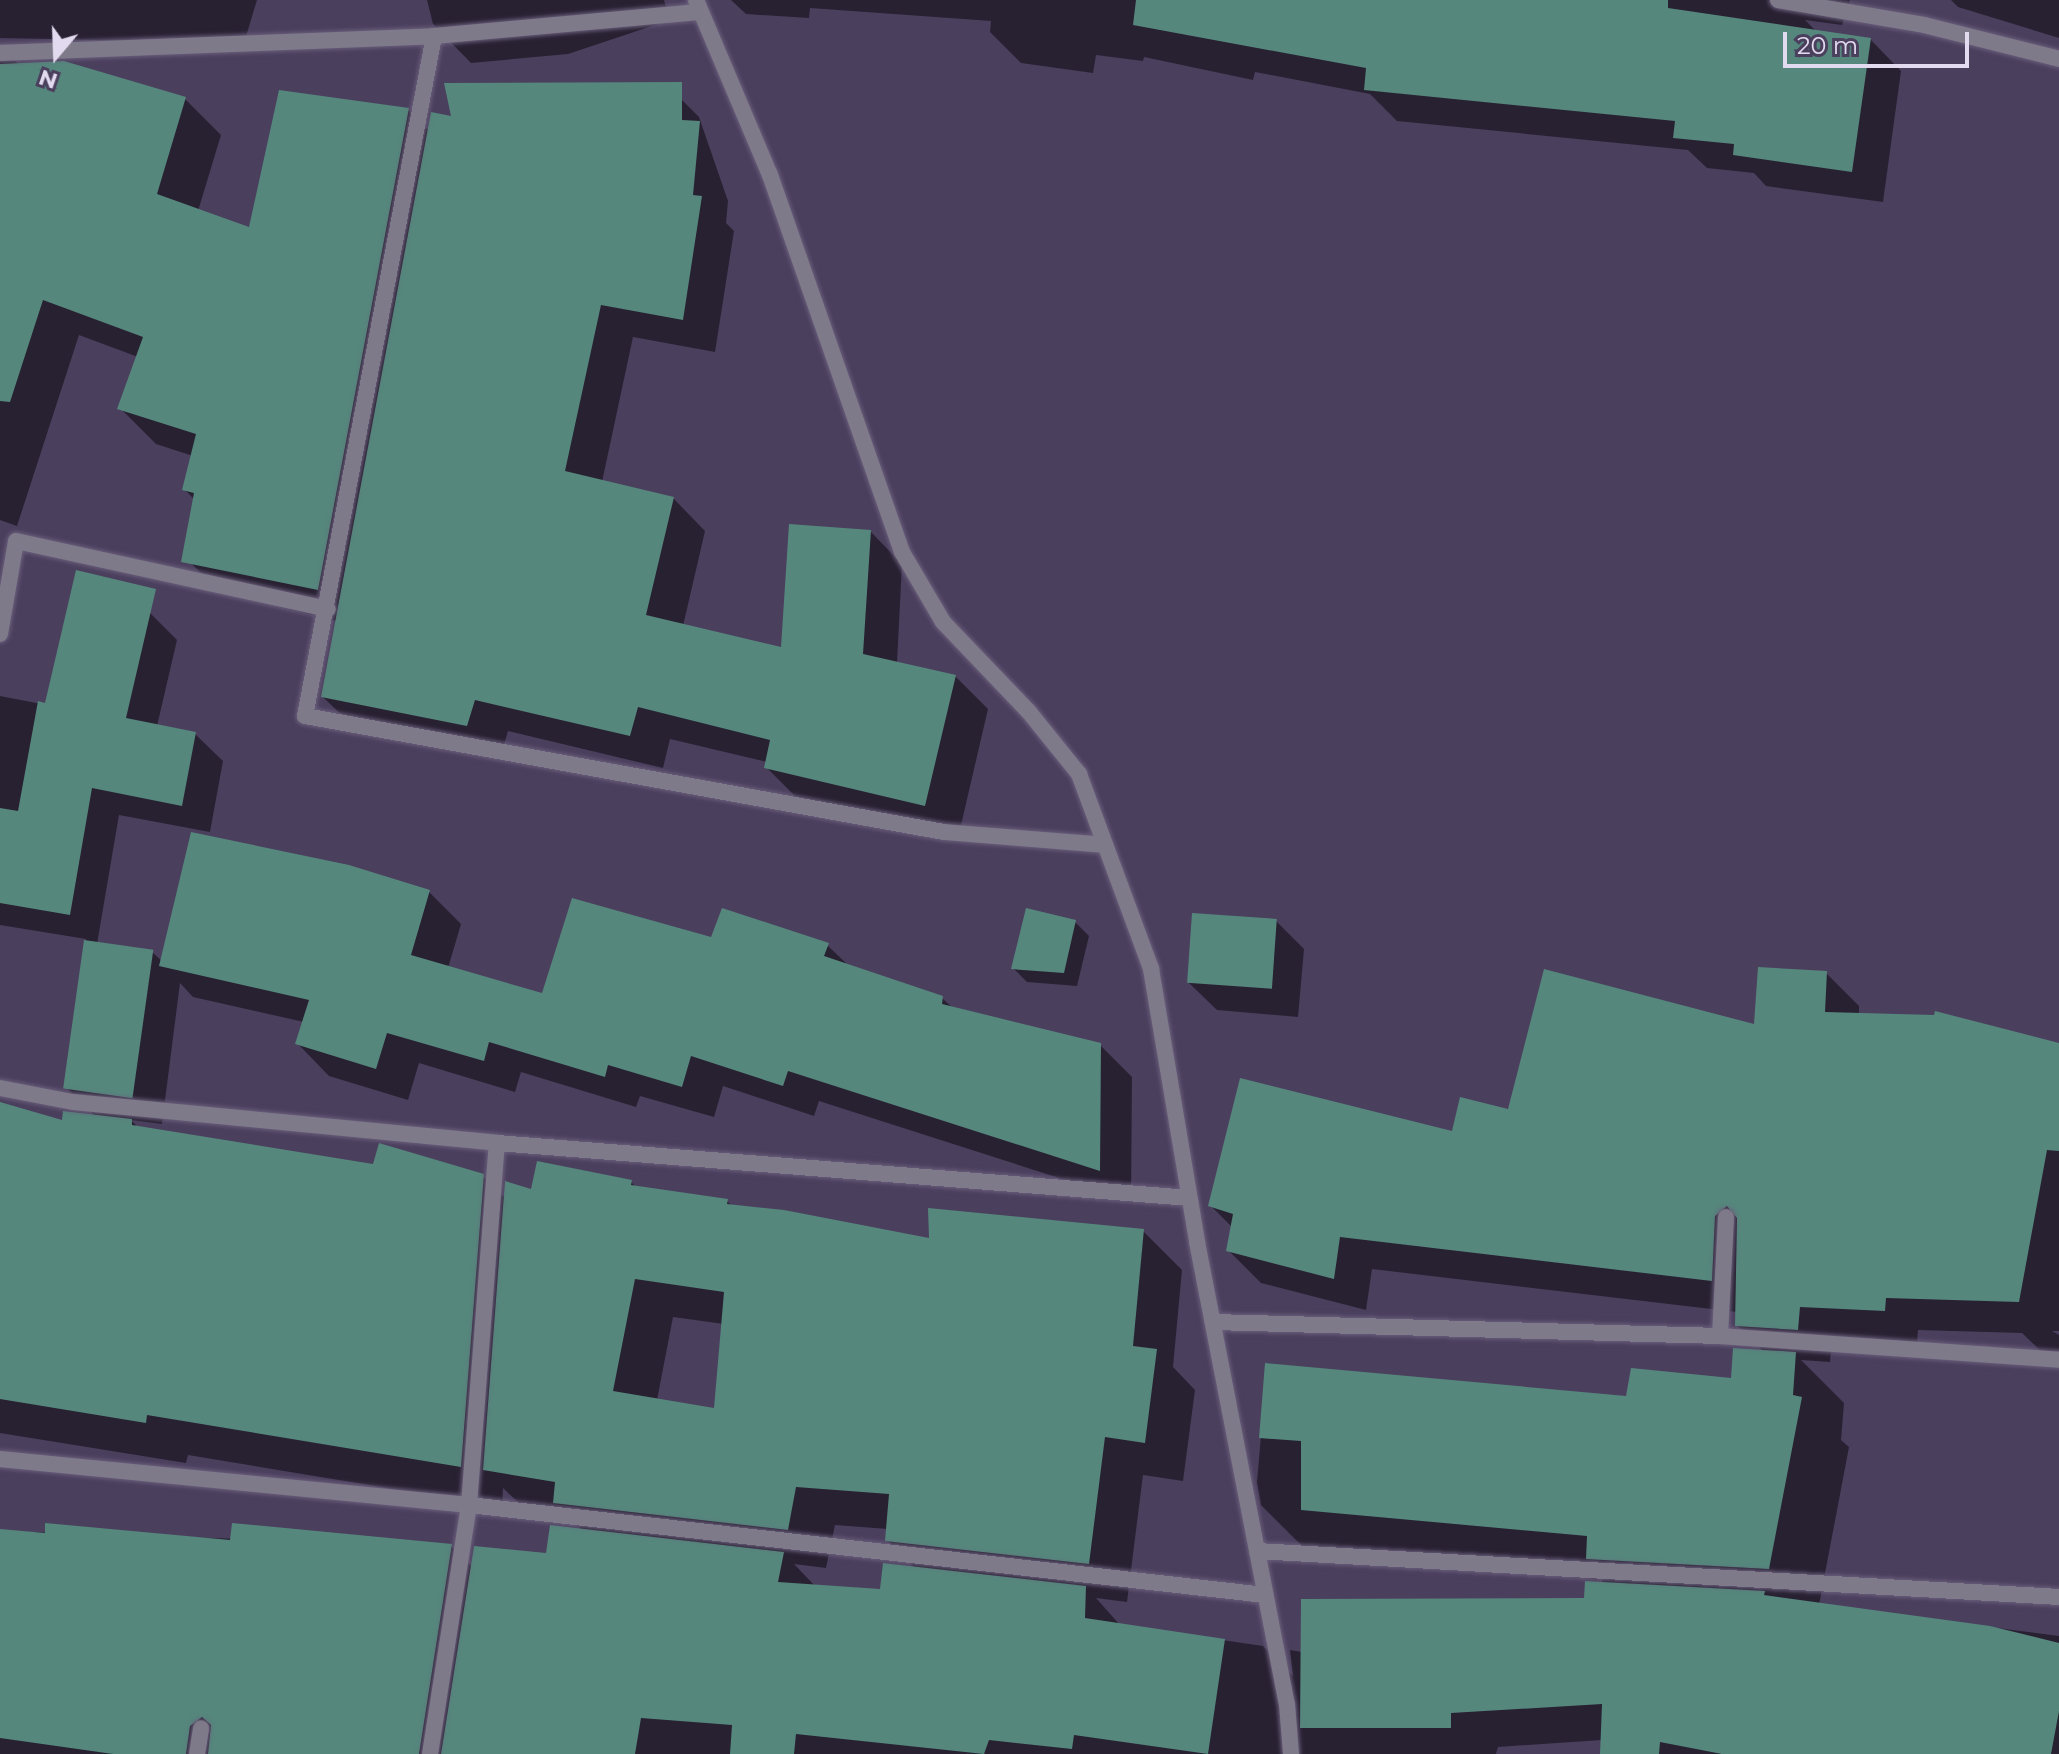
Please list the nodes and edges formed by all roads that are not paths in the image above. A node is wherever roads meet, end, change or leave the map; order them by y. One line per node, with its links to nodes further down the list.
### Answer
1 (1778, 0): 5 (street)
2 (698, 6): 3 (street); 8 (street)
3 (434, 36): 4 (street); 6 (street)
4 (0, 53)
5 (2059, 59)
6 (328, 609): 7 (street); 8 (street)
7 (0, 634)
8 (1104, 845): 11 (street)
9 (0, 1088): 10 (street)
10 (497, 1143): 11 (street); 17 (street)
11 (1189, 1198): 13 (street)
12 (1726, 1217): 14 (street)
13 (1213, 1322): 14 (street); 18 (street)
14 (1720, 1336): 15 (street)
15 (2059, 1360)
16 (0, 1459): 17 (street)
17 (469, 1505): 19 (street); 23 (street)
18 (1257, 1551): 19 (street); 20 (street)
19 (1265, 1595): 24 (street)
20 (2059, 1597)
21 (201, 1728): 22 (street)
22 (197, 1754)
23 (430, 1754)
24 (1291, 1754)

